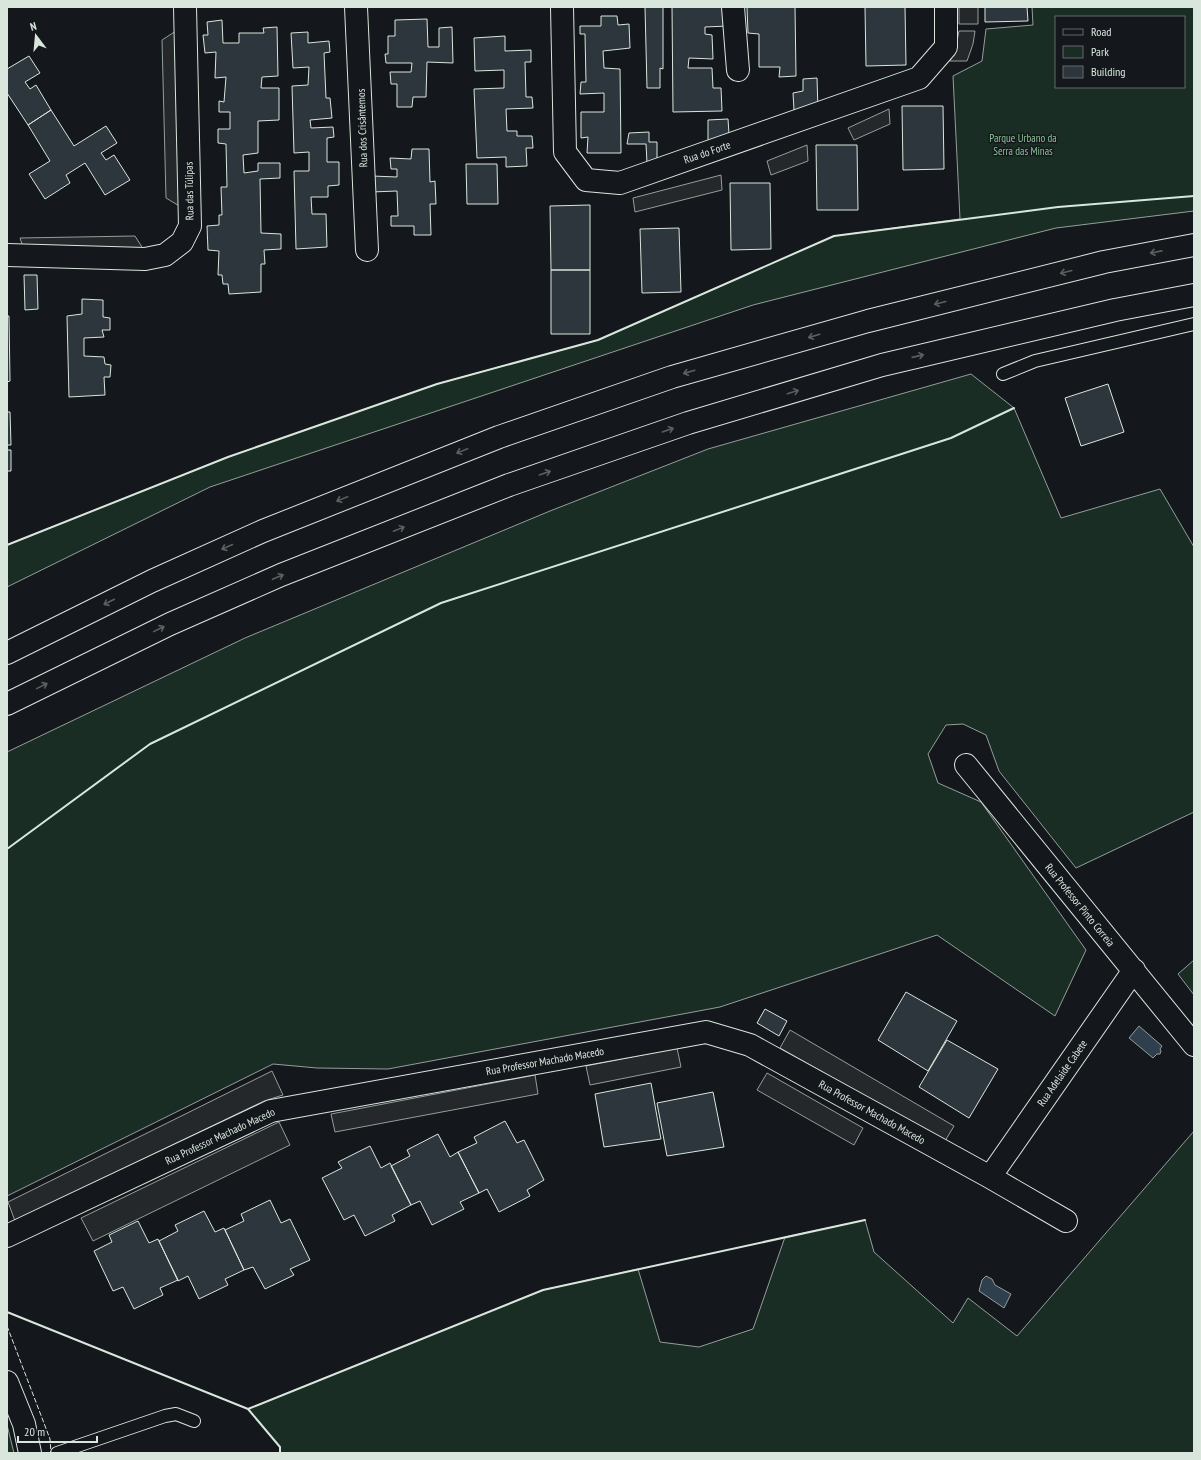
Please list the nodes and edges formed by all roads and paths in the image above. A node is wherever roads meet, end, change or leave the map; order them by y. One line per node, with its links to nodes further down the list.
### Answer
1 (185, 7): 9 (main road, Rua das Túlipas)
2 (356, 7): 8 (main road, Rua dos Crisântemos)
3 (562, 7): 5 (main road, Rua do Forte)
4 (733, 7): 6 (main road)
5 (946, 7)
6 (738, 70)
7 (1194, 245): 13 (main road, one-way to 13)
8 (367, 250)
9 (7, 254)
10 (1194, 295): 14 (main road, one-way to 10)
11 (1194, 324): 12 (lane)
12 (1003, 374)
13 (7, 653)
14 (7, 704)
15 (966, 765): 16 (main road, Rua Professor Pinto Correia)
16 (1134, 970): 17 (main road, Rua Professor Pinto Correia); 18 (main road, Rua Adelaide Cabete)
17 (1194, 1045)
18 (990, 1176): 19 (main road, Rua Professor Machado Macedo); 20 (main road, Rua Professor Machado Macedo)
19 (1066, 1222)
20 (7, 1236)
21 (7, 1382): 23 (main road)
22 (194, 1421): 24 (lane)
23 (30, 1453)
24 (57, 1453)

